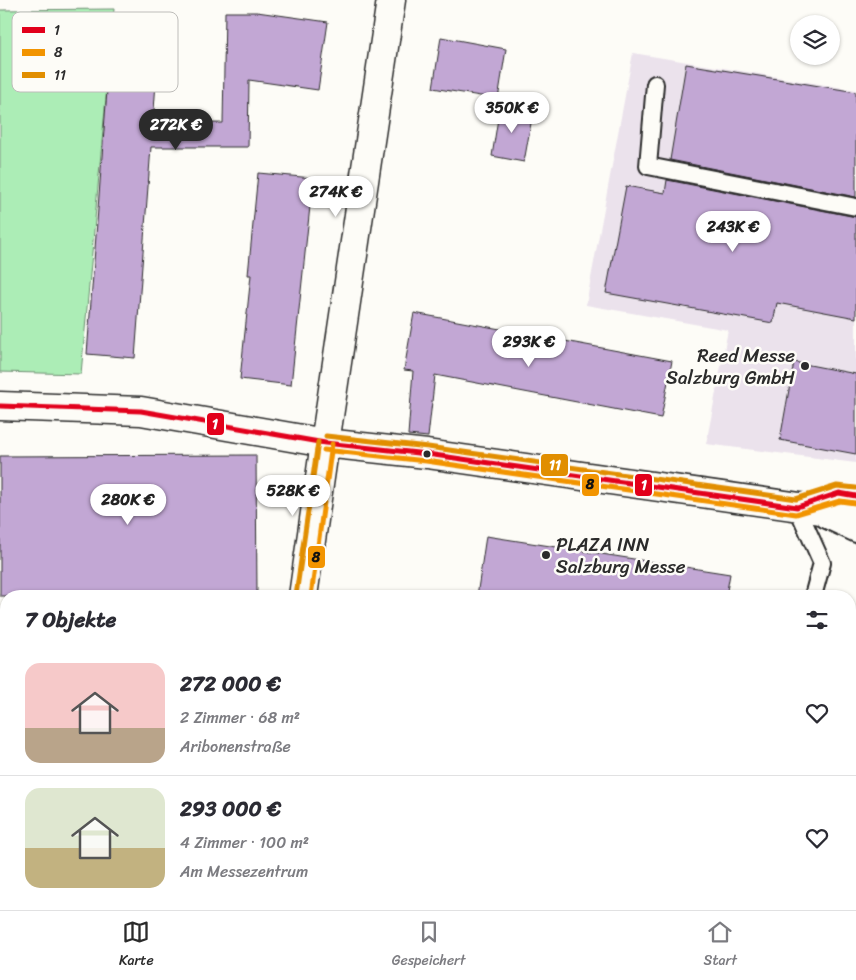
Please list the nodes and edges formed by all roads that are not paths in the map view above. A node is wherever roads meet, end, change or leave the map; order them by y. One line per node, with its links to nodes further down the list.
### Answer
1 (391, 0): 5 (street)
2 (654, 84): 3 (lane)
3 (856, 207)
4 (0, 406): 5 (street)
5 (325, 443): 7 (street); 10 (street)
6 (856, 496): 7 (street)
7 (797, 507): 8 (street); 9 (lane); 11 (lane)
8 (856, 515)
9 (856, 534)
10 (304, 590)
11 (815, 590)
12 (171, 910): 13 (street)
13 (259, 910)

